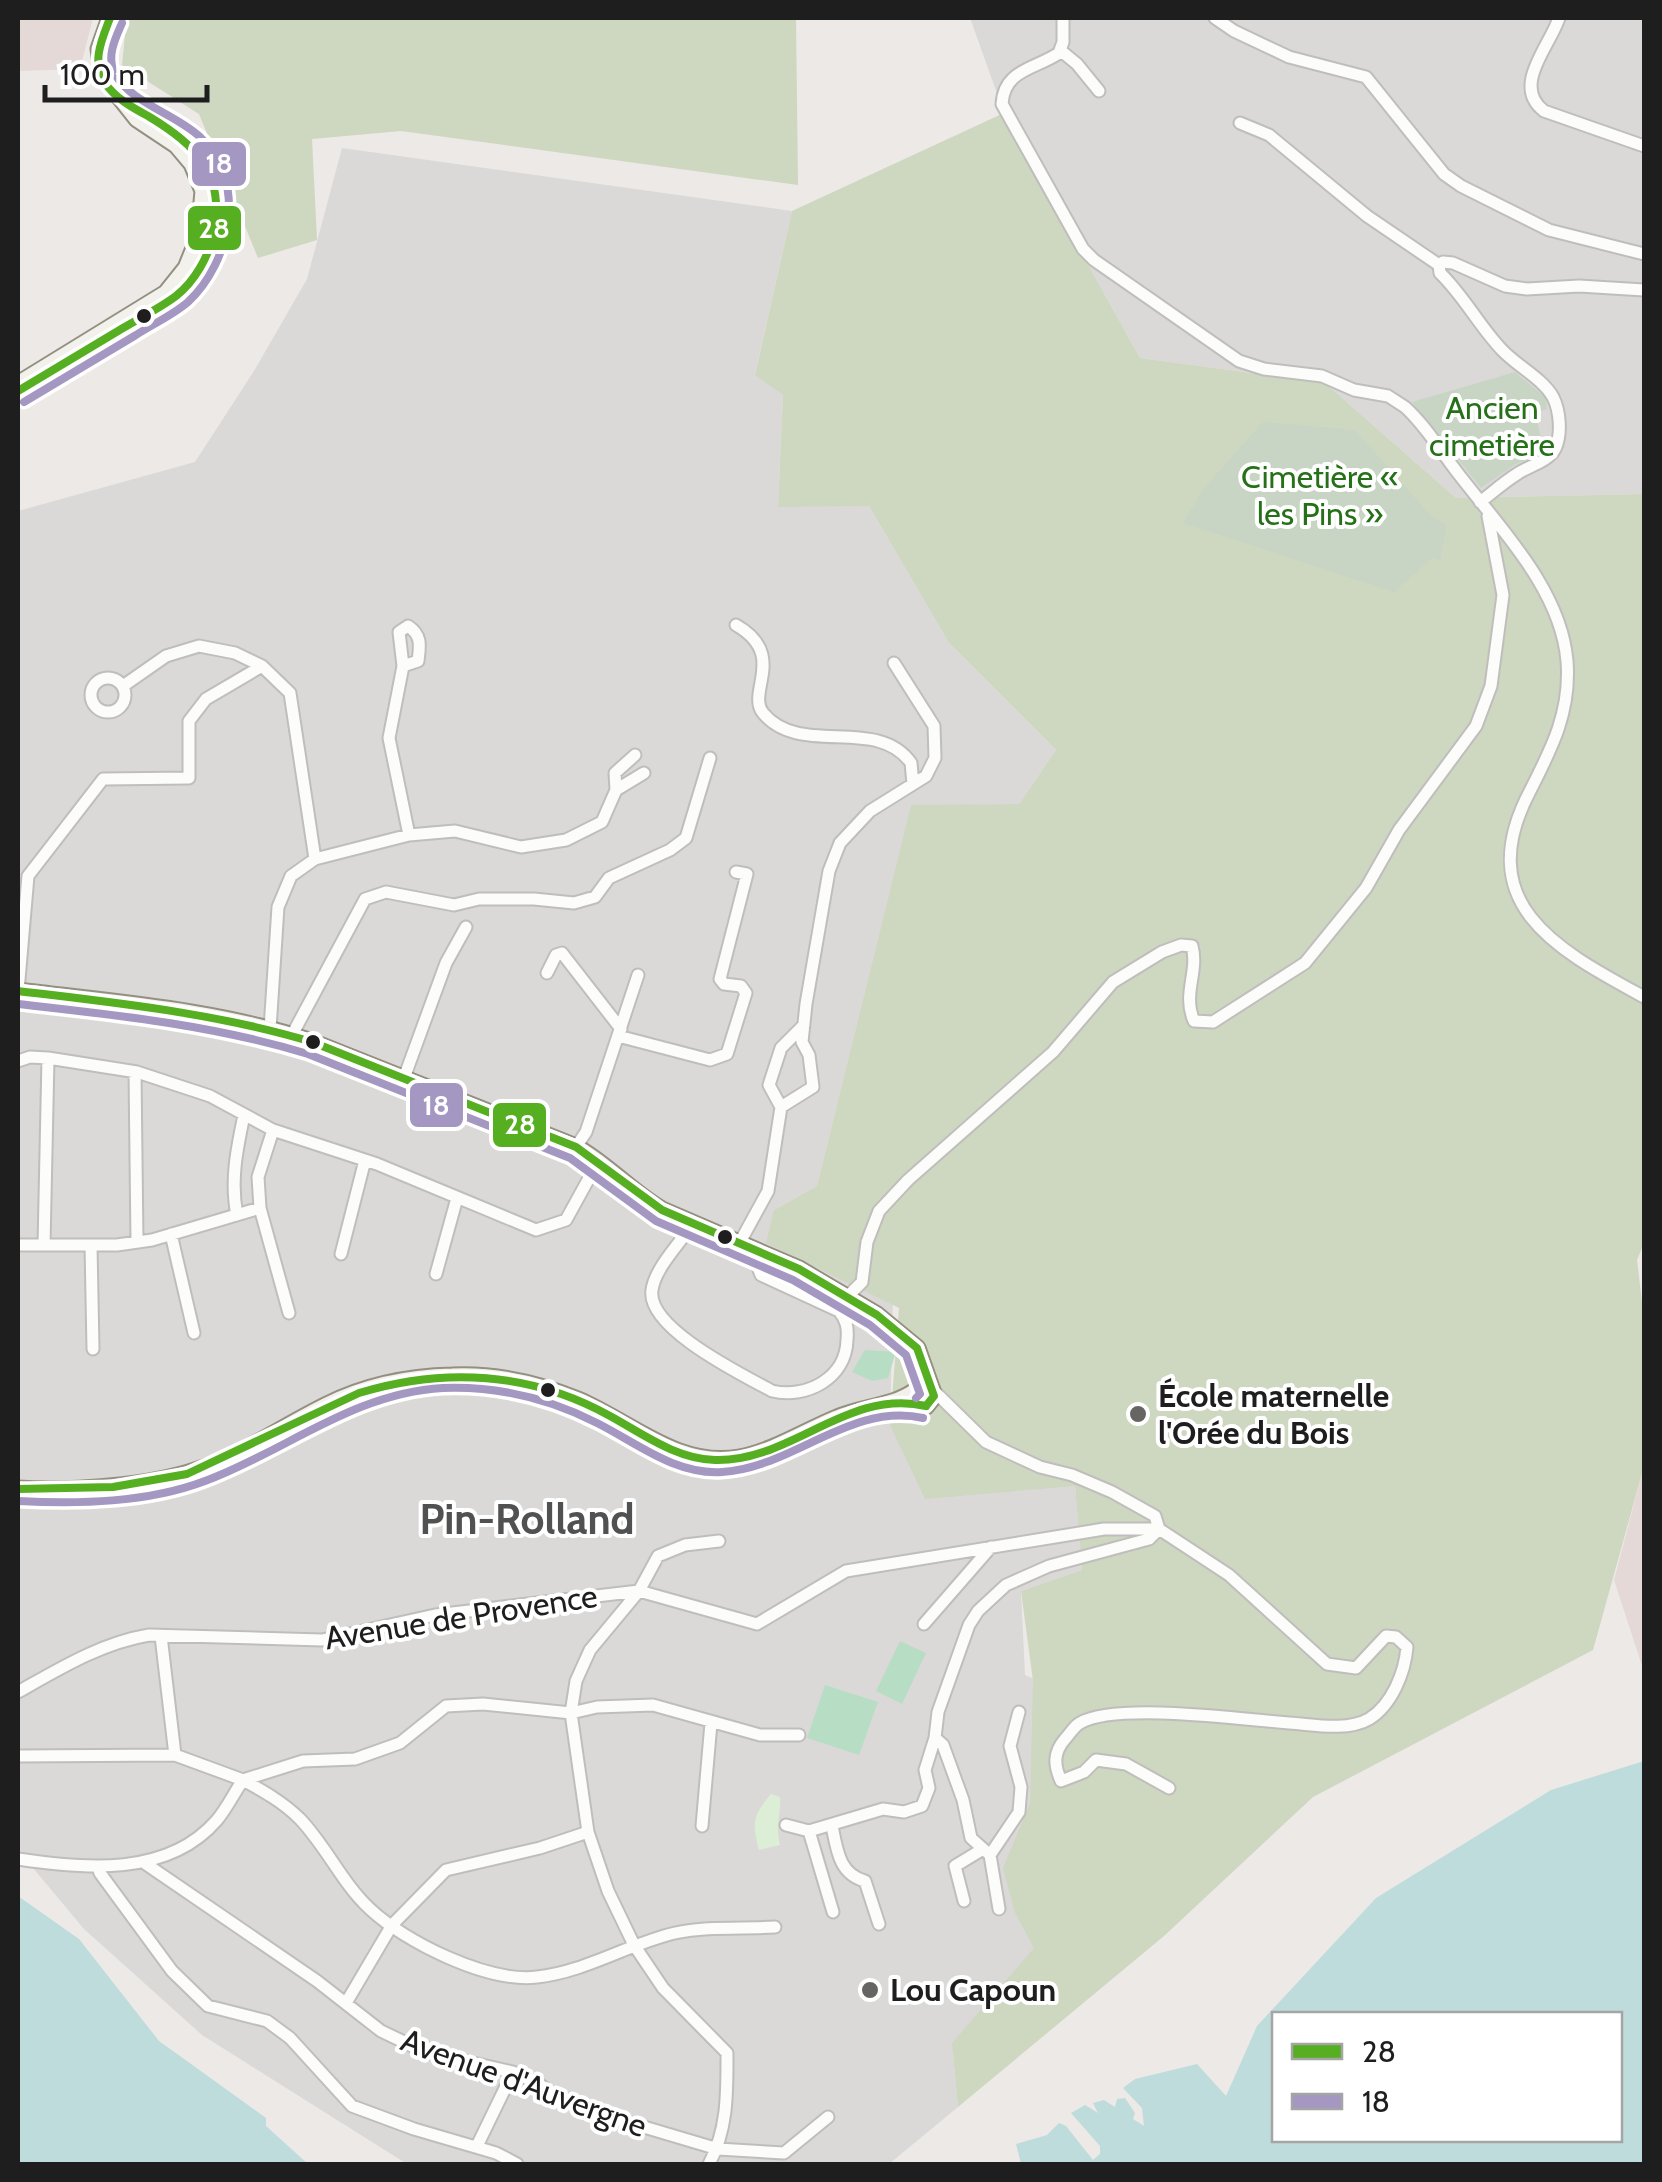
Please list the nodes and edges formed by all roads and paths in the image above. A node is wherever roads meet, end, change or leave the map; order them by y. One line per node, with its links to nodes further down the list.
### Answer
1 (110, 18): 12 (street)
2 (1062, 18): 5 (street)
3 (1214, 18): 9 (street)
4 (1559, 18): 8 (street)
5 (1060, 50): 6 (street); 13 (street)
6 (1099, 92)
7 (1240, 123): 10 (street)
8 (1644, 146)
9 (1644, 254)
10 (1439, 266): 11 (street); 13 (street)
11 (1644, 290)
12 (18, 387)
13 (1484, 507): 31 (street); 59 (street)
14 (736, 625): 22 (street)
15 (894, 663): 22 (street)
16 (262, 666): 18 (street); 25 (street); 30 (street)
17 (403, 666): 24 (street)
18 (123, 686)
19 (635, 754): 23 (street)
20 (710, 758): 35 (street)
21 (644, 773): 23 (street)
22 (913, 784): 32 (street)
23 (616, 790): 24 (street)
24 (409, 835): 25 (street)
25 (315, 858): 33 (street)
26 (736, 872): 34 (street)
27 (466, 927): 39 (street)
28 (548, 974): 34 (street)
29 (638, 975): 34 (street)
30 (18, 991): 33 (street)
31 (1644, 998)
32 (804, 1025): 40 (street); 40 (street)
33 (270, 1029): 35 (street)
34 (620, 1032): 43 (street)
35 (292, 1036): 39 (street)
36 (48, 1058): 37 (street); 38 (street); 54 (street)
37 (18, 1062)
38 (135, 1072): 41 (street); 51 (street)
39 (404, 1078): 43 (street)
40 (781, 1107): 52 (street)
41 (244, 1115): 42 (street); 48 (street)
42 (274, 1130): 44 (street); 47 (street)
43 (576, 1147): 45 (street)
44 (364, 1160): 46 (street); 57 (street)
45 (600, 1160): 46 (street); 49 (street)
46 (457, 1198): 58 (street)
47 (260, 1208): 48 (street); 60 (street)
48 (237, 1215): 50 (street)
49 (692, 1224): 52 (street); 56 (street)
50 (171, 1234): 51 (street); 61 (street)
51 (137, 1242): 55 (street)
52 (739, 1244): 56 (street)
53 (18, 1245): 54 (street)
54 (44, 1245): 55 (street)
55 (91, 1245): 62 (street)
56 (760, 1252): 59 (street)
57 (341, 1254)
58 (436, 1274)
59 (847, 1297): 63 (street)
60 (289, 1313)
61 (194, 1333)
62 (93, 1349)
63 (923, 1394): 64 (street); 65 (street)
64 (18, 1489)
65 (1160, 1529): 67 (street, Avenue de Provence); 76 (street); 80 (street)
66 (719, 1541): 68 (street)
67 (991, 1547): 68 (street, Avenue de Provence); 69 (street)
68 (639, 1591): 70 (street, Avenue de Provence); 73 (street)
69 (924, 1624)
70 (161, 1636): 71 (street, Avenue de Provence); 78 (street)
71 (18, 1692)
72 (1019, 1712): 86 (street)
73 (571, 1713): 74 (street); 79 (street); 85 (street)
74 (711, 1723): 75 (street); 82 (street)
75 (799, 1735)
76 (935, 1738): 83 (street); 86 (street)
77 (18, 1756): 78 (street)
78 (175, 1756): 79 (street)
79 (243, 1780): 88 (street); 94 (street)
80 (1169, 1788)
81 (786, 1825): 84 (street)
82 (702, 1826)
83 (832, 1826): 84 (street); 93 (street)
84 (809, 1831): 92 (street)
85 (588, 1832): 94 (street); 96 (street)
86 (987, 1852): 90 (street); 91 (street)
87 (18, 1860): 89 (street)
88 (143, 1862): 89 (street); 97 (street, Avenue d'Auvergne)
89 (98, 1867): 100 (street)
90 (964, 1901)
91 (999, 1909)
92 (833, 1912)
93 (879, 1924)
94 (392, 1925): 96 (street); 97 (street)
95 (775, 1927): 96 (street)
96 (634, 1945): 101 (street)
97 (346, 2003): 98 (street, Avenue d'Auvergne)
98 (513, 2072): 100 (street); 101 (street, Avenue d'Auvergne)
99 (828, 2117): 101 (street, Avenue d'Auvergne)
100 (477, 2146): 102 (street)
101 (718, 2149): 103 (street)
102 (517, 2164)
103 (709, 2164)

